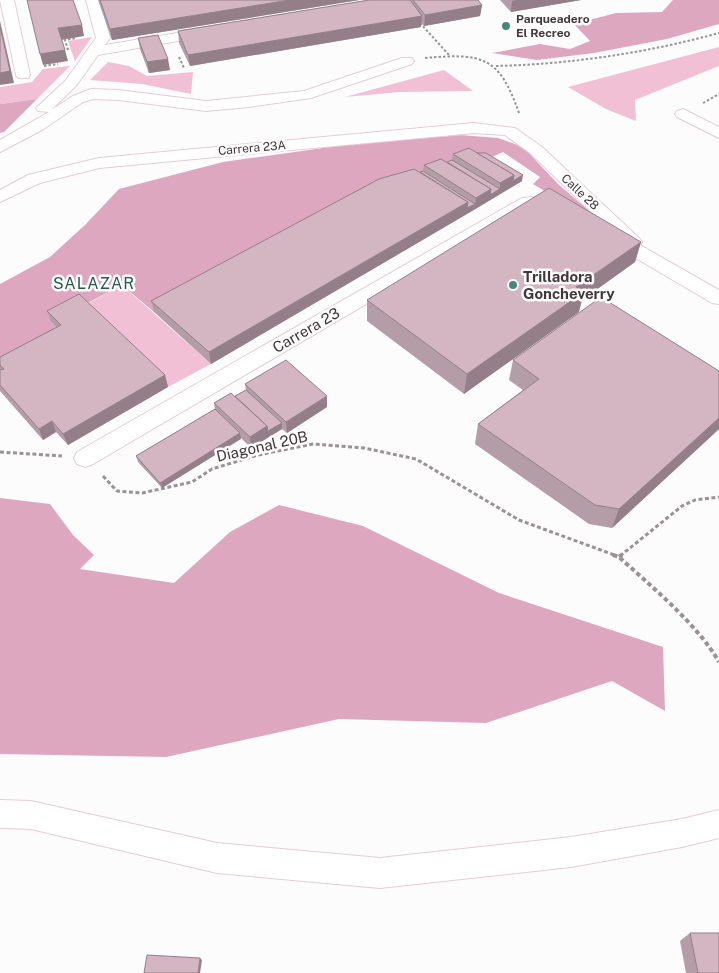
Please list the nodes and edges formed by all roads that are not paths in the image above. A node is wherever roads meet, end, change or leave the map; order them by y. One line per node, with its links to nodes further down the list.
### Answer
1 (7, 0): 6 (street)
2 (93, 0): 4 (street)
3 (218, 30): 4 (street)
4 (92, 52): 10 (street)
5 (407, 61): 10 (street)
6 (22, 73)
7 (683, 114): 9 (street)
8 (509, 131): 11 (street, Carrera 23A); 15 (street, Calle 28)
9 (719, 133)
10 (2, 147)
11 (0, 197)
12 (528, 202): 13 (street, Calle 28); 17 (street, Carrera 23)
13 (564, 210)
14 (589, 224): 15 (street, Calle 28)
15 (648, 256): 16 (street, Calle 28)
16 (719, 298)
17 (85, 458)
18 (0, 814): 19 (street)
19 (719, 824)

